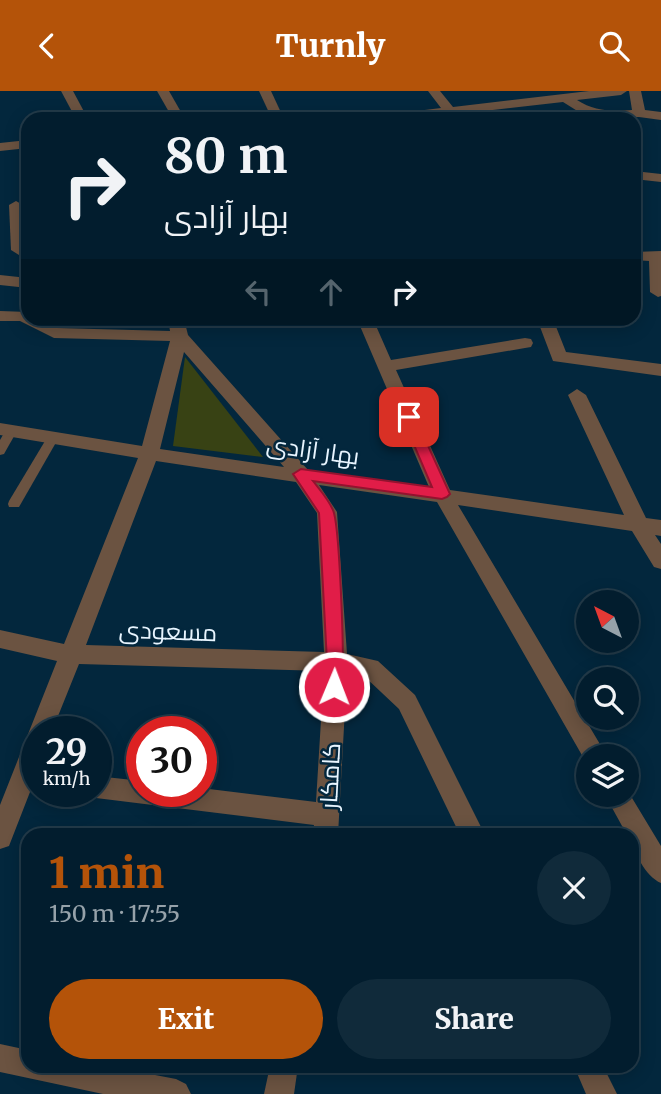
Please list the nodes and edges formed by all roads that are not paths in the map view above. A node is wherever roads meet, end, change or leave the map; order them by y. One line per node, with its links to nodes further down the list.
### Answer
1 (67, 91): 8 (street)
2 (163, 91): 9 (street)
3 (265, 91): 10 (street)
4 (434, 91): 11 (street)
5 (595, 92): 6 (street); 7 (street)
6 (629, 92): 14 (street)
7 (567, 99): 12 (street); 13 (street)
8 (78, 112)
9 (175, 112)
10 (275, 112)
11 (450, 112)
12 (474, 112)
13 (589, 112)
14 (639, 112)
15 (641, 113): 16 (street)
16 (661, 116)
17 (21, 145): 18 (street)
18 (0, 147)
19 (641, 176): 20 (street)
20 (661, 178)
21 (15, 205): 22 (street)
22 (19, 250)
23 (641, 256): 24 (street)
24 (659, 256): 27 (street)
25 (0, 280): 26 (street)
26 (21, 282)
27 (658, 292)
28 (0, 316): 29 (street)
29 (21, 316)
30 (41, 326): 32 (street)
31 (368, 326): 35 (street)
32 (178, 327): 41 (street); 42 (street, کامکار)
33 (547, 327): 36 (street)
34 (525, 343): 35 (street)
35 (386, 366): 43 (street)
36 (661, 370)
37 (577, 395): 45 (street)
38 (6, 431): 39 (street, بهار آزادی); 40 (lane)
39 (52, 439): 41 (street, بهار آزادی); 44 (lane)
40 (0, 451)
41 (149, 455): 42 (street, بهار آزادی); 49 (street)
42 (301, 474): 43 (street, بهار آزادی); 50 (street, کامکار)
43 (442, 494): 45 (street, بهار آزادی); 52 (street)
44 (14, 504)
45 (639, 524): 46 (street, بهار آزادی); 47 (street)
46 (661, 528)
47 (661, 561)
48 (0, 639): 49 (street, مسعودی)
49 (69, 655): 50 (street, مسعودی); 51 (street)
50 (336, 662): 56 (street, کامکار); 58 (street, مسعودی)
51 (47, 716)
52 (588, 744)
53 (112, 790): 56 (street)
54 (21, 794): 57 (street)
55 (624, 807): 59 (street)
56 (326, 825)
57 (2, 828)
58 (470, 828)
59 (636, 828)
60 (639, 832): 61 (street)
61 (661, 870)
62 (0, 1058): 63 (street)
63 (21, 1062)
64 (72, 1073): 67 (street)
65 (283, 1073): 68 (street)
66 (592, 1073): 69 (street)
67 (176, 1094)
68 (279, 1094)
69 (602, 1094)

